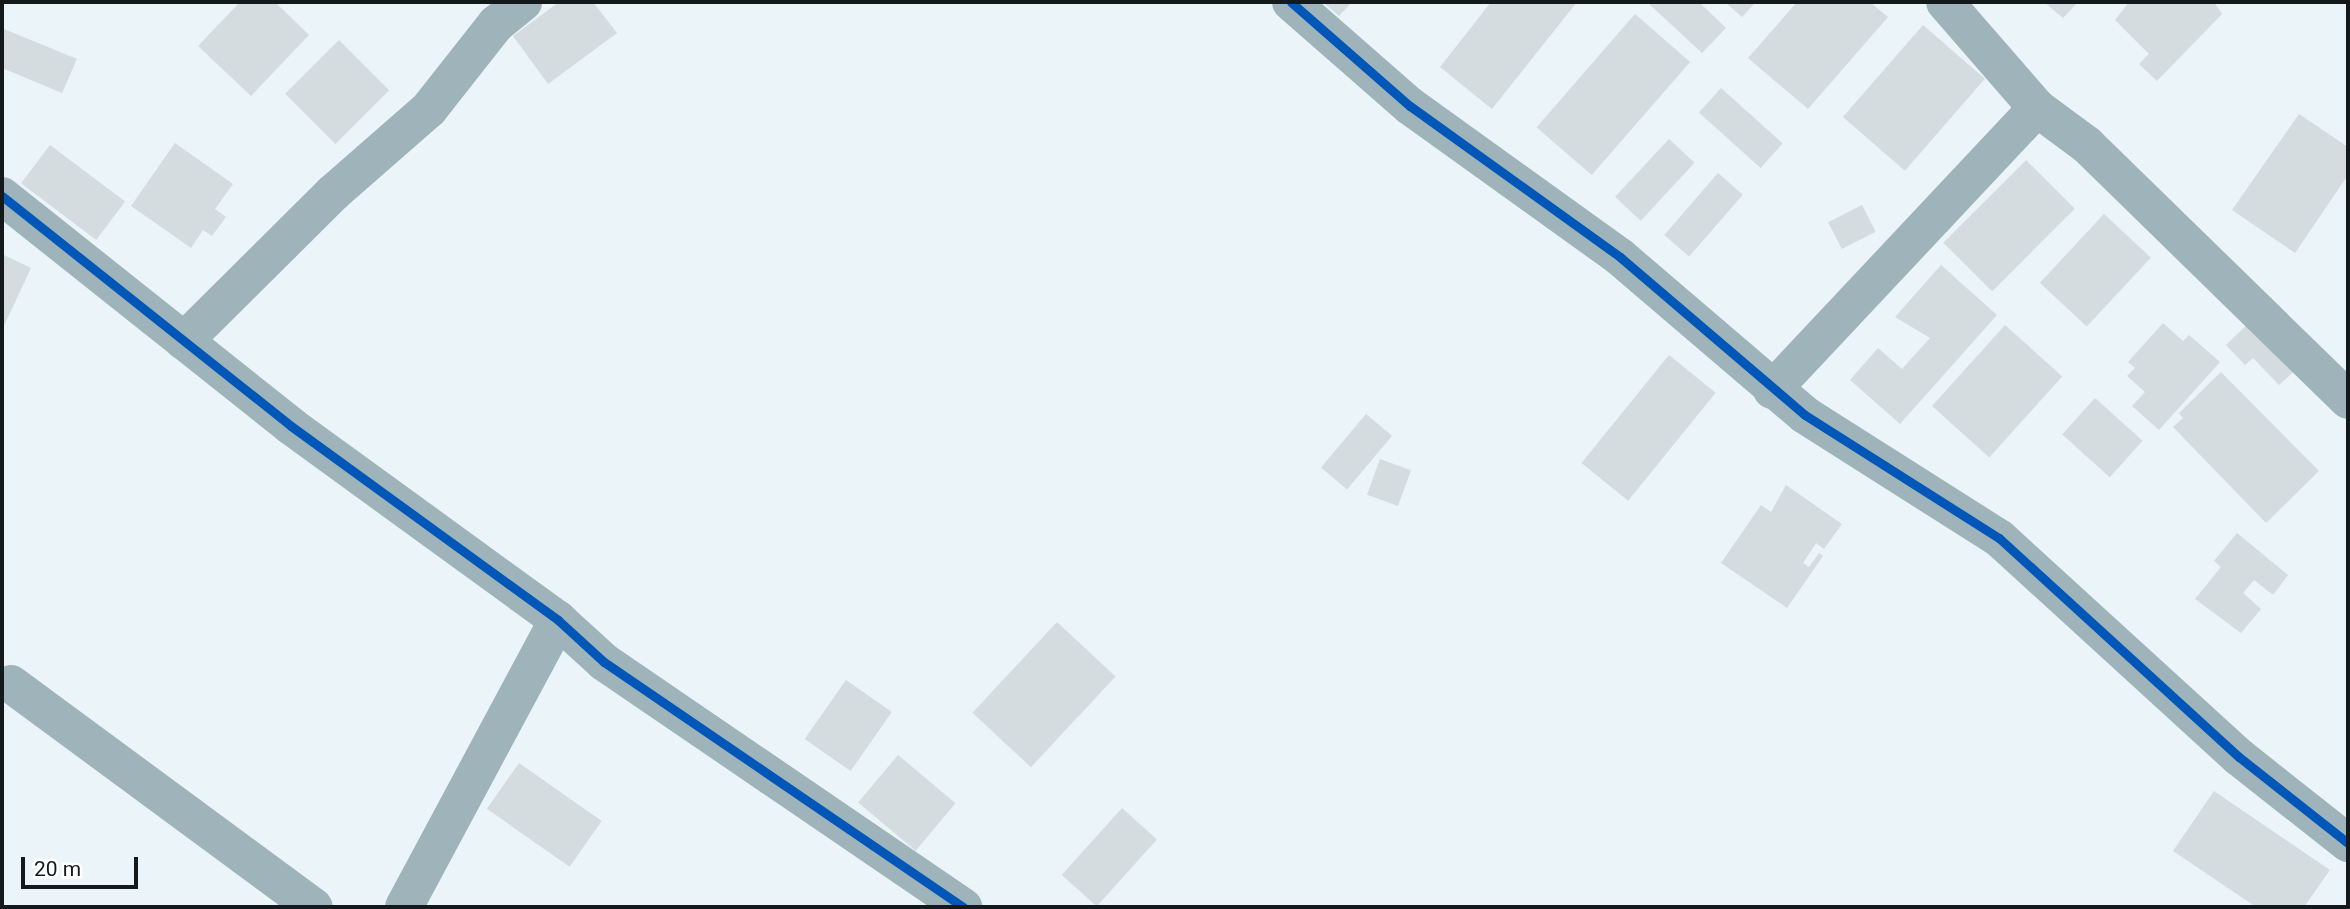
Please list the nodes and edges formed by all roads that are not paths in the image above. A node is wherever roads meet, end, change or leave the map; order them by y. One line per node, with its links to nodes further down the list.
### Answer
1 (523, 2): 6 (street)
2 (1291, 2): 7 (street)
3 (1945, 2): 4 (street)
4 (2037, 108): 7 (street); 8 (street)
5 (2, 195): 6 (street)
6 (184, 341): 9 (street)
7 (1772, 390): 11 (street)
8 (2348, 400)
9 (558, 620): 13 (street); 14 (street)
10 (11, 684): 12 (street)
11 (2348, 843)
12 (314, 907)
13 (404, 907)
14 (963, 907)

